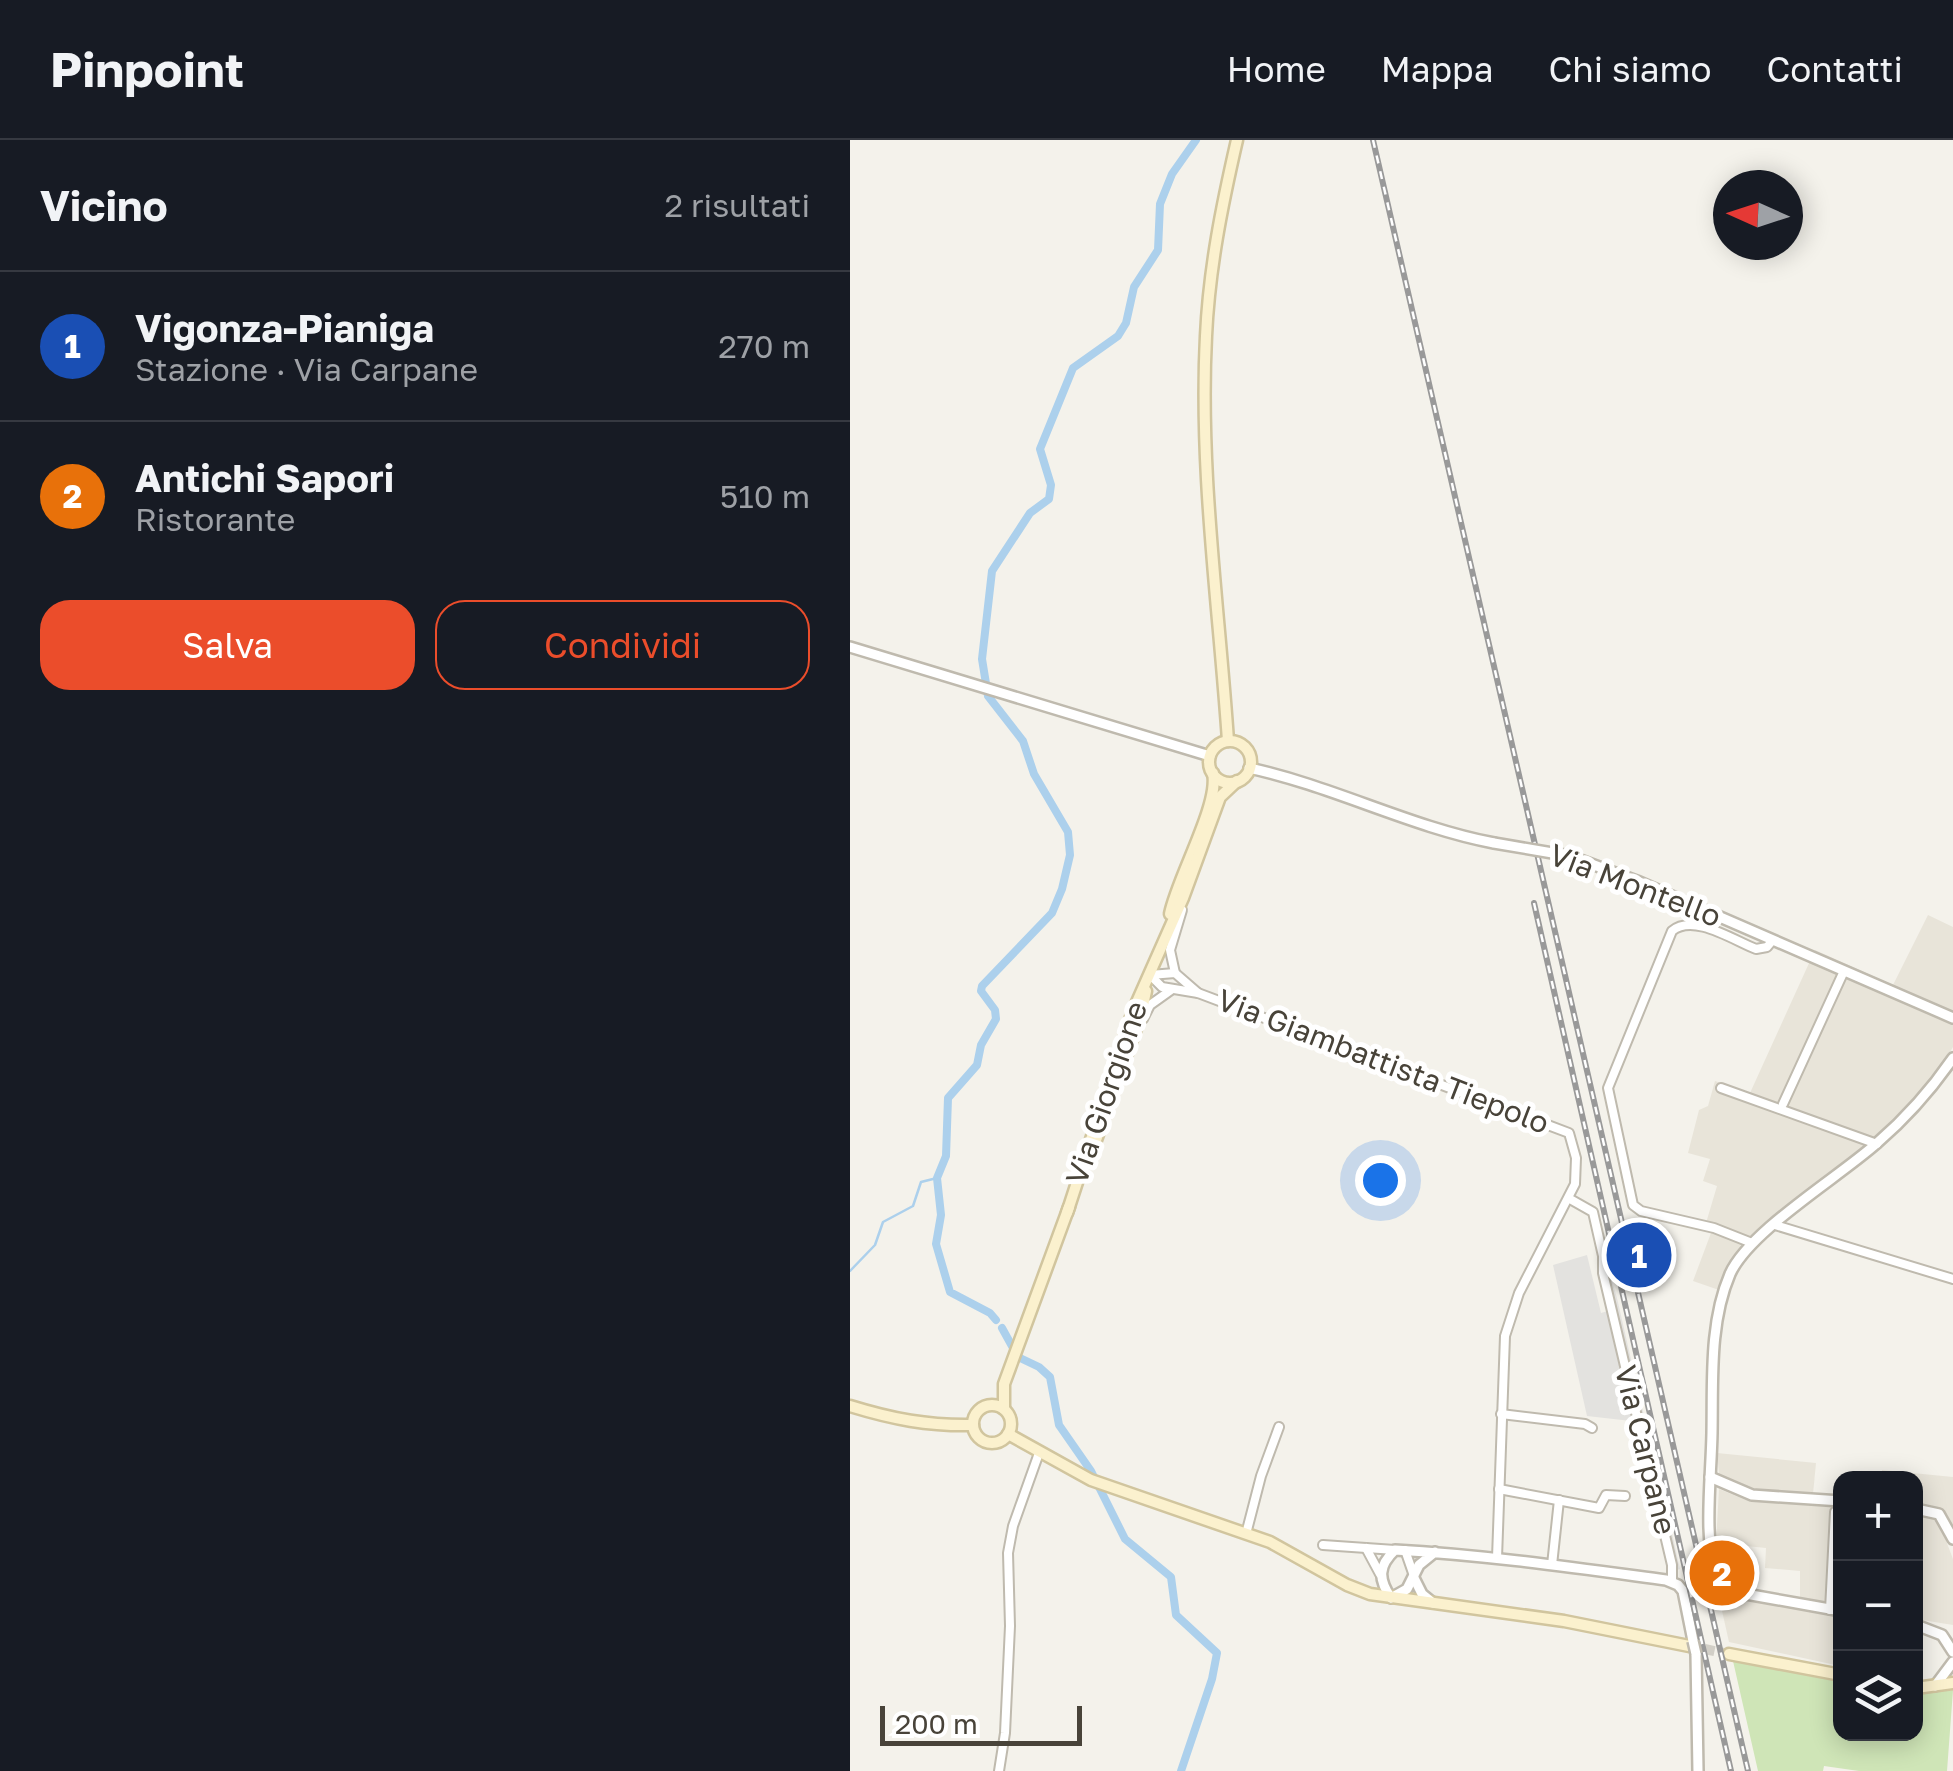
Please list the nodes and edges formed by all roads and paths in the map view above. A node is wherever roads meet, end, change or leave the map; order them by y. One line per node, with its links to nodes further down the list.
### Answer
1 (1236, 140): 3 (main road)
2 (850, 646): 4 (street)
3 (1228, 741): 4 (main road); 5 (main road)
4 (1210, 756): 6 (main road)
5 (1249, 768): 7 (main road); 10 (street, Via Montello, bridge)
6 (1212, 774): 7 (main road); 9 (main road, Via Giorgione)
7 (1237, 781): 8 (main road, Via Giorgione)
8 (1183, 898): 9 (main road, Via Giorgione); 12 (street)
9 (1166, 930): 13 (main road, Via Giorgione)
10 (1772, 941): 11 (street, Via Montello); 25 (street)
11 (1844, 971): 16 (street, Via Montello); 19 (street)
12 (1174, 973): 13 (street); 15 (street, Via Giambattista Tiepolo)
13 (1150, 974): 14 (street); 20 (main road, Via Giorgione); 23 (main road, Via Giorgione)
14 (1171, 990): 15 (street, Via Giambattista Tiepolo); 20 (street, Via Giorgione)
15 (1198, 993): 22 (street, Via Giambattista Tiepolo)
16 (1953, 1018)
17 (1953, 1058): 21 (street)
18 (1722, 1088): 21 (street)
19 (1783, 1104)
20 (1101, 1125): 23 (main road, Via Giorgione)
21 (1876, 1144): 24 (street)
22 (1570, 1199): 31 (street, Via Giambattista Tiepolo); 53 (street, Via Carpane)
23 (1067, 1213): 27 (main road, Via Giorgione)
24 (1775, 1225): 25 (street); 26 (street)
25 (1752, 1243): 37 (street)
26 (1953, 1279)
27 (1004, 1384): 29 (main road, Via Giorgione); 30 (main road, Via Giorgione)
28 (850, 1406): 32 (main road)
29 (986, 1406): 30 (main road); 32 (main road)
30 (1004, 1409): 35 (main road)
31 (1501, 1414): 34 (street); 38 (street, Via Giambattista Tiepolo)
32 (972, 1425): 35 (main road)
33 (1279, 1427): 43 (street)
34 (1592, 1428)
35 (1008, 1434): 36 (main road)
36 (1039, 1452): 43 (main road); 67 (street)
37 (1710, 1477): 41 (street); 57 (street)
38 (1499, 1489): 40 (street); 49 (street, Via Giambattista Tiepolo)
39 (1625, 1496): 40 (street)
40 (1560, 1500): 50 (street)
41 (1833, 1501)
42 (1923, 1511): 44 (street)
43 (1246, 1534): 54 (main road)
44 (1953, 1539)
45 (1324, 1545): 46 (street)
46 (1366, 1548): 47 (street); 51 (street)
47 (1400, 1550): 48 (street); 51 (street); 52 (street)
48 (1434, 1552): 49 (street); 52 (street)
49 (1496, 1558): 50 (street)
50 (1552, 1565): 53 (street)
51 (1380, 1576): 54 (street); 55 (street)
52 (1414, 1576): 55 (street); 56 (street)
53 (1672, 1581): 59 (street, Via Carpane)
54 (1362, 1591): 55 (main road)
55 (1391, 1598): 56 (main road)
56 (1433, 1603): 59 (main road)
57 (1833, 1610)
58 (1923, 1628): 60 (street)
59 (1693, 1646): 68 (street, Via Carpane)
60 (1953, 1652)
61 (1729, 1654): 63 (main road)
62 (1953, 1662): 65 (street)
63 (1833, 1674)
64 (1953, 1682): 65 (main road)
65 (1935, 1686): 66 (main road)
66 (1923, 1687)
67 (999, 1771)
68 (1698, 1771)

